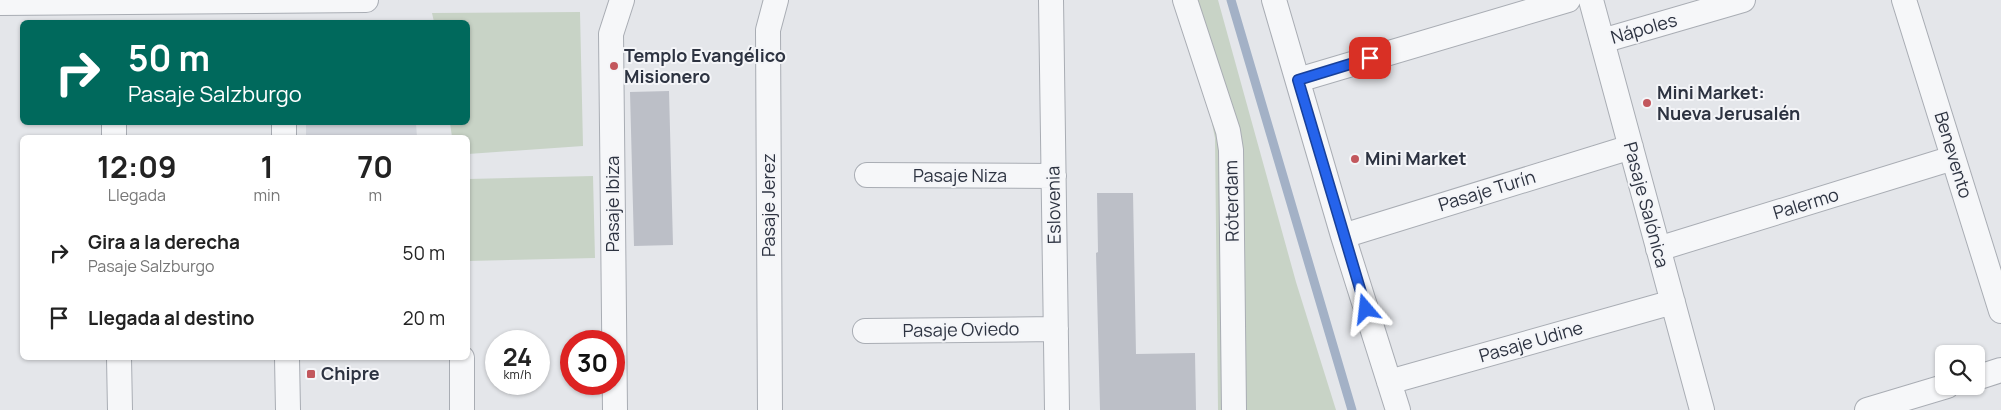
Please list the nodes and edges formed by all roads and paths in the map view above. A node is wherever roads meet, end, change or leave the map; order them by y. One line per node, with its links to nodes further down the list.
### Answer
1 (366, 0): 13 (street)
2 (622, 0): 36 (street, Pasaje Ibiza)
3 (776, 0): 37 (street, Pasaje Jerez)
4 (1051, 0): 19 (street, Eslovenia)
5 (1185, 0): 39 (street, Róterdam)
6 (1274, 0): 15 (street)
7 (1568, 0): 15 (street)
8 (1591, 0): 14 (street, Pasaje Salónica)
9 (1743, 0): 14 (street, Nápoles)
10 (1904, 0): 17 (street, Benevento)
11 (0, 4): 12 (street)
12 (112, 8): 13 (street)
13 (283, 8)
14 (1602, 41): 16 (street, Pasaje Salónica)
15 (1298, 80): 20 (street)
16 (1631, 147): 20 (street, Pasaje Turín); 21 (street, Pasaje Salónica)
17 (1953, 158): 21 (street, Palermo); 23 (street, Benevento)
18 (866, 175): 19 (street, Pasaje Niza)
19 (1054, 176): 24 (street, Eslovenia)
20 (1343, 236): 31 (street)
21 (1658, 249): 22 (street, Pasaje Salónica)
22 (1673, 302): 31 (street, Pasaje Udine); 41 (street, Pasaje Salónica)
23 (2001, 311)
24 (1056, 329): 25 (street, Pasaje Oviedo); 38 (street, Eslovenia)
25 (865, 331)
26 (119, 360): 33 (street)
27 (287, 360): 34 (street)
28 (462, 360): 35 (street)
29 (2001, 370): 30 (street)
30 (1985, 375)
31 (1389, 382): 40 (street)
32 (1935, 390): 42 (street)
33 (120, 410)
34 (288, 410)
35 (462, 410)
36 (615, 410)
37 (770, 410)
38 (1057, 410)
39 (1234, 410)
40 (1398, 410)
41 (1702, 410)
42 (1867, 410)

